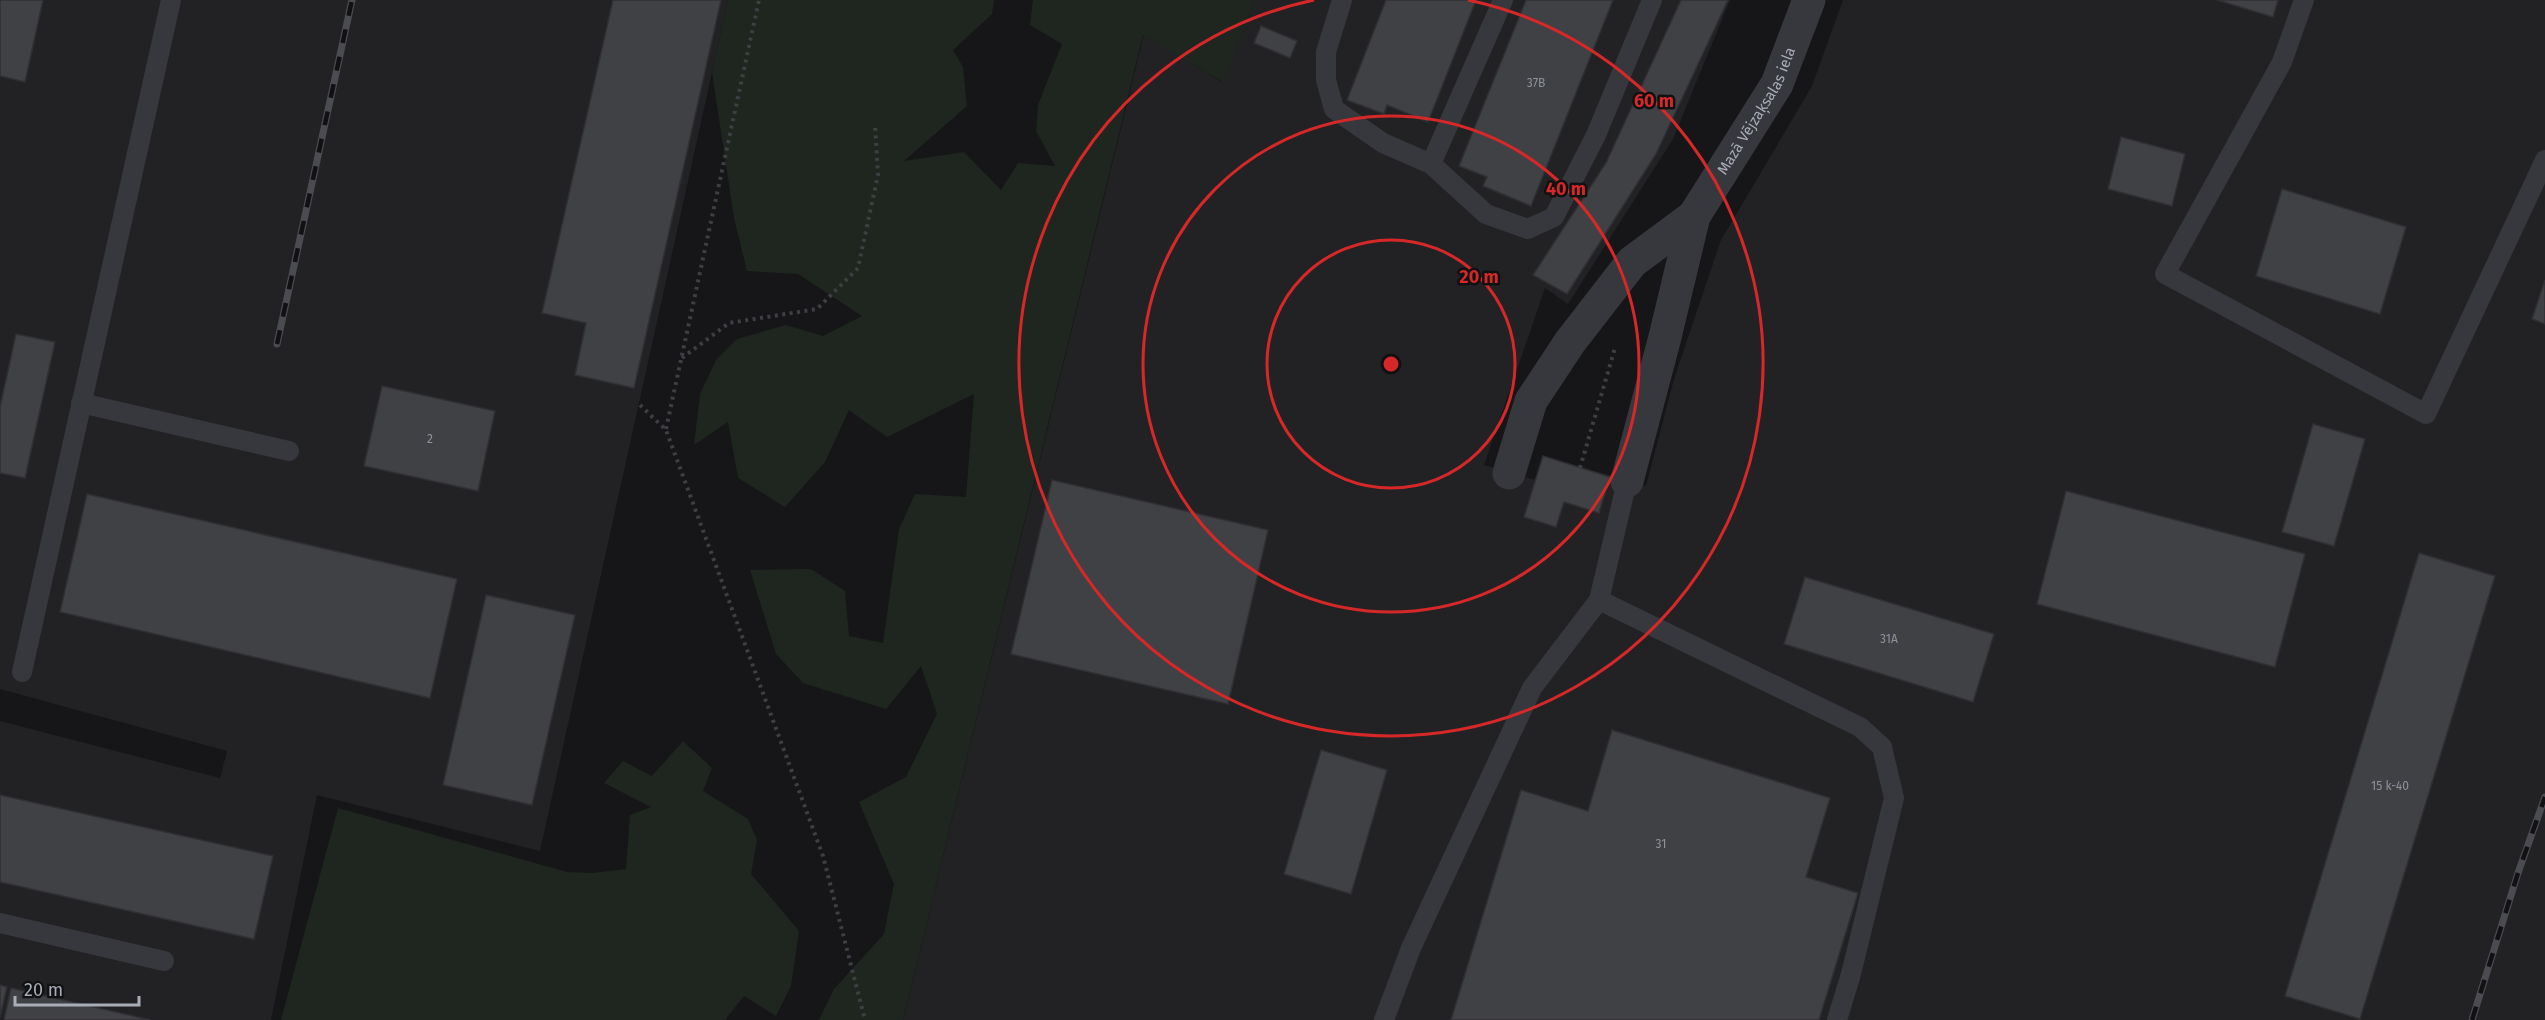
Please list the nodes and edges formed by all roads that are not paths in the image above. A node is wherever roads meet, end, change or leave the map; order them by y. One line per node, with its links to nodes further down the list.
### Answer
1 (171, 0): 10 (lane)
2 (1342, 0): 8 (lane)
3 (1503, 0): 8 (lane)
4 (1652, 0): 8 (lane)
5 (1809, 0): 9 (street, Mazā Vējzaķsalas iela)
6 (2304, 0): 7 (lane)
7 (2545, 160)
8 (1431, 164)
9 (1694, 216): 12 (street); 13 (street)
10 (81, 403): 11 (lane); 15 (lane)
11 (289, 451)
12 (1509, 473)
13 (1627, 481): 14 (lane)
14 (1599, 600): 18 (lane); 19 (lane)
15 (22, 672)
16 (0, 923): 17 (lane)
17 (164, 961)
18 (1384, 1020)
19 (1838, 1020)

